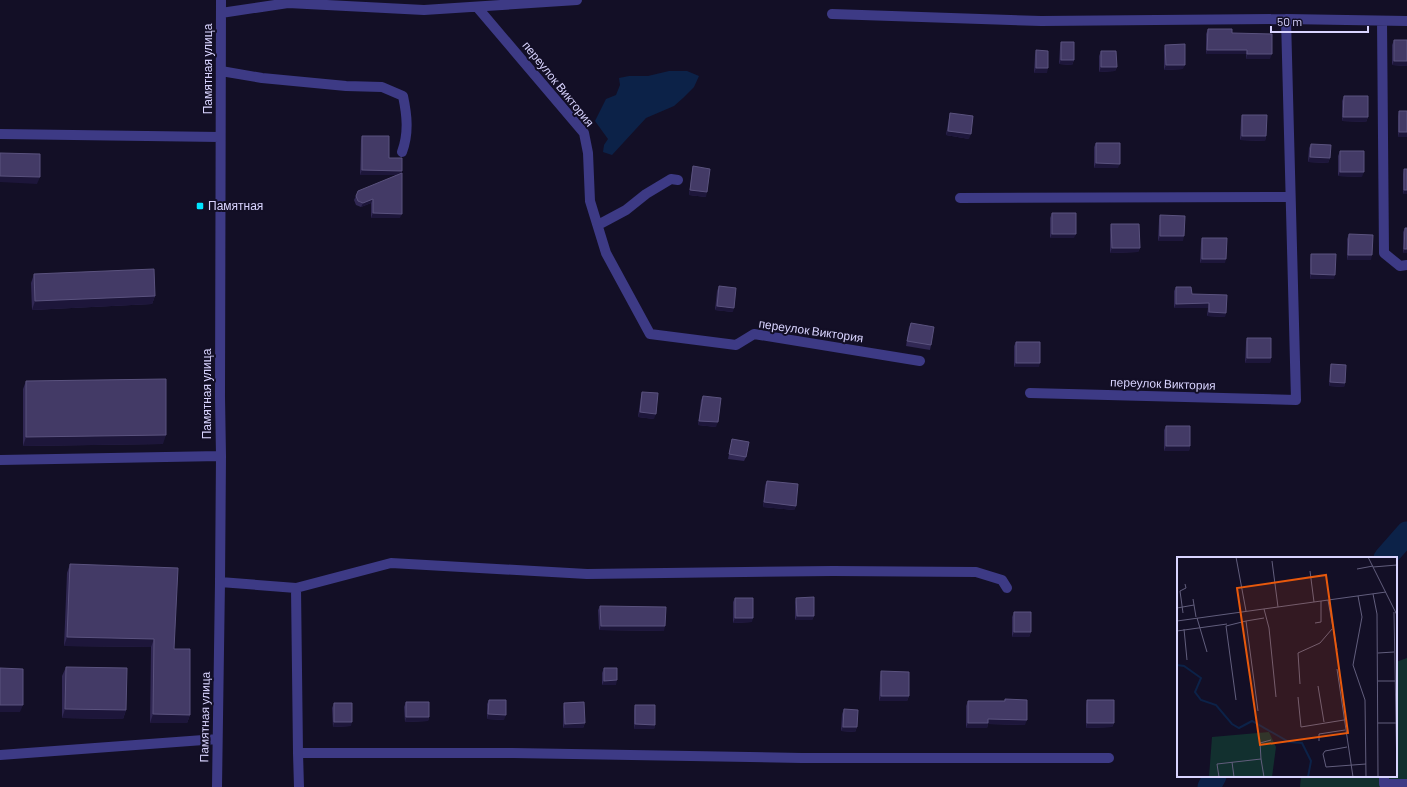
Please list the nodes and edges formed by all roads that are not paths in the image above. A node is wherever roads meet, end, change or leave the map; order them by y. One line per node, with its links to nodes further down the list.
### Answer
1 (221, 0): 6 (street, Памятная улица)
2 (430, 0): 5 (street)
3 (577, 0): 4 (street)
4 (477, 7): 5 (street); 18 (street, переулок Виктория)
5 (424, 10): 6 (street)
6 (221, 13): 11 (street, Памятная улица)
7 (832, 14): 8 (street)
8 (1286, 19): 9 (street); 16 (street)
9 (1382, 21): 10 (street); 19 (street)
10 (1407, 21)
11 (221, 71): 13 (street, Памятная улица); 14 (street)
12 (0, 134): 13 (street)
13 (220, 137): 22 (street, Памятная улица)
14 (402, 152)
15 (678, 180): 18 (street)
16 (1290, 197): 17 (street); 21 (street, переулок Виктория)
17 (960, 198)
18 (598, 225): 20 (street, переулок Виктория)
19 (1407, 265)
20 (920, 361)
21 (1030, 393)
22 (221, 456): 23 (street); 24 (street, Памятная улица)
23 (0, 460)
24 (220, 582): 25 (street); 27 (street, Памятная улица)
25 (296, 588): 26 (street); 28 (street)
26 (1008, 588)
27 (217, 738): 29 (street); 33 (street, Памятная улица)
28 (298, 753): 30 (street); 34 (street)
29 (0, 755)
30 (1110, 758)
31 (1384, 780): 32 (street)
32 (1407, 784)
33 (217, 787)
34 (299, 787)

